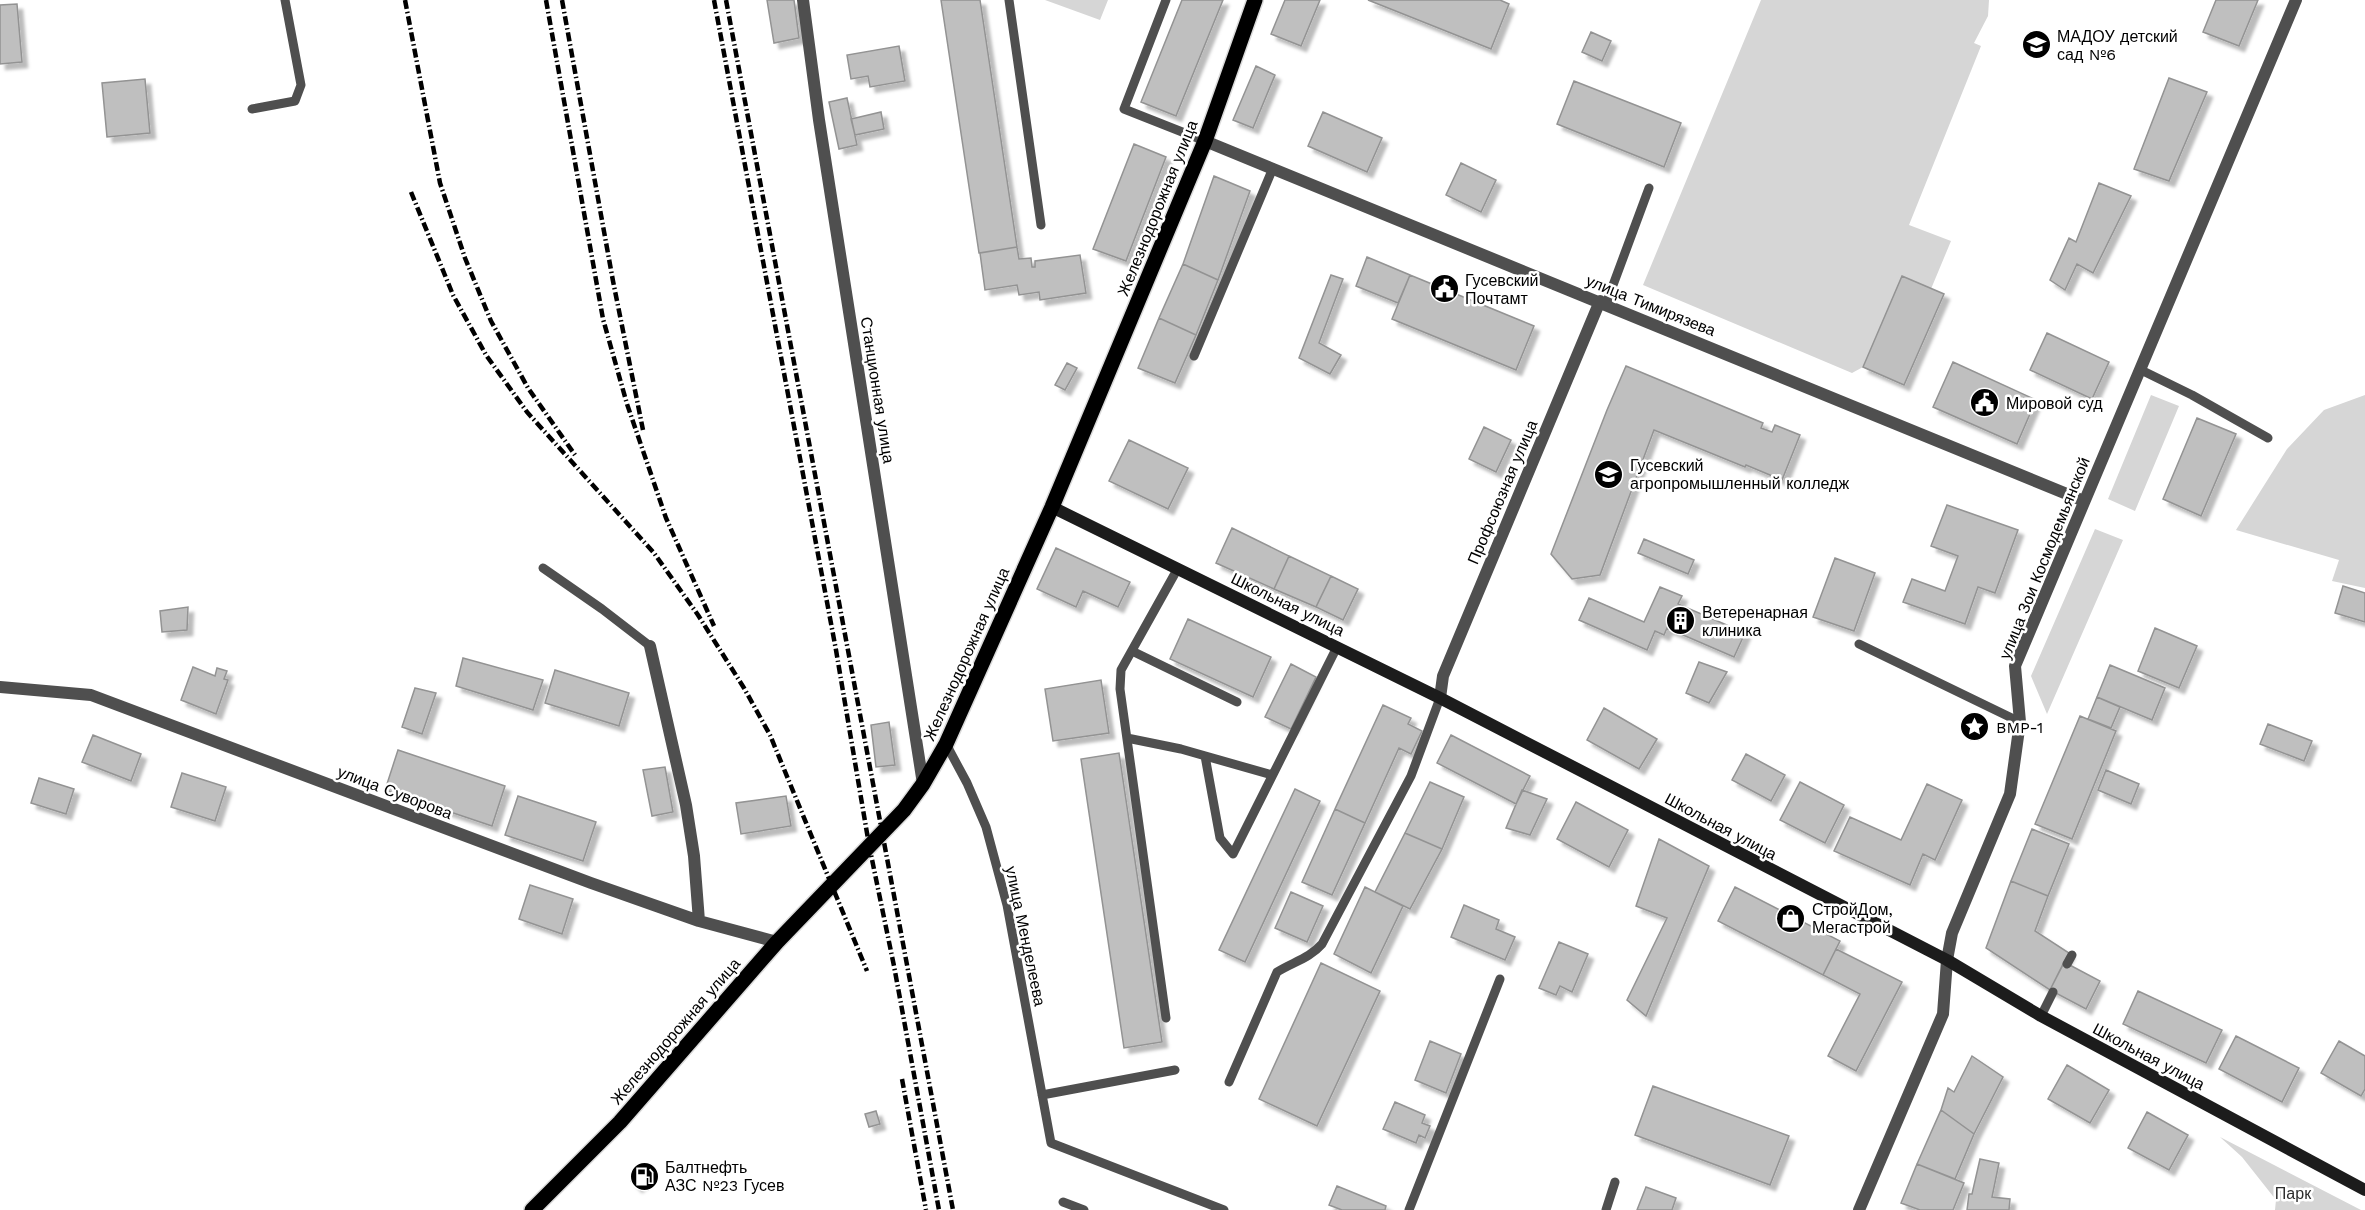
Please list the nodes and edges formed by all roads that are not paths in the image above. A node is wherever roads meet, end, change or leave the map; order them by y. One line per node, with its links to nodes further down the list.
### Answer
1 (285, 0): 7 (lane)
2 (803, 0): 32 (street, Станционная улица)
3 (1009, 0): 11 (lane)
4 (1166, 0): 8 (lane)
5 (1255, 0): 8 (main road, Железнодорожная улица)
6 (2296, 0): 14 (street, улица Зои Космодемьянской)
7 (252, 109)
8 (1205, 141): 9 (street, улица Тимирязева); 17 (main road, Железнодорожная улица)
9 (1273, 168): 12 (street, улица Тимирязева); 13 (lane)
10 (1649, 188): 12 (lane)
11 (1041, 225)
12 (1603, 302): 16 (street, улица Тимирязева); 25 (street, Профсоюзная улица)
13 (1194, 356)
14 (2141, 370): 15 (lane); 16 (street, улица Зои Космодемьянской)
15 (2268, 438)
16 (2084, 501): 27 (street, улица Зои Космодемьянской)
17 (1052, 507): 19 (main road, Школьная улица); 29 (main road, Железнодорожная улица)
18 (543, 568): 21 (lane)
19 (1178, 568): 22 (main road, Школьная улица); 23 (lane)
20 (1859, 644): 27 (lane)
21 (650, 646): 33 (street)
22 (1337, 647): 25 (main road, Школьная улица); 31 (lane)
23 (1132, 651): 26 (lane); 28 (lane)
24 (0, 687): 33 (street, улица Суворова)
25 (1440, 698): 35 (main road, Школьная улица); 41 (lane)
26 (1237, 702)
27 (2020, 722): 35 (street, улица Зои Космодемьянской)
28 (1127, 738): 30 (lane); 39 (lane)
29 (946, 744): 32 (main road, Железнодорожная улица); 42 (lane, улица Менделеева)
30 (1205, 756): 31 (lane); 31 (lane)
31 (1272, 775)
32 (922, 784): 34 (main road, Железнодорожная улица)
33 (699, 921): 34 (street, улица Суворова)
34 (777, 942): 46 (main road, Железнодорожная улица)
35 (1947, 960): 38 (main road, Школьная улица); 51 (street, улица Зои Космодемьянской)
36 (1500, 980): 49 (lane)
37 (2053, 992): 38 (lane)
38 (2041, 1016): 44 (main road, Школьная улица)
39 (1166, 1018)
40 (1175, 1070): 42 (lane)
41 (1229, 1082)
42 (1042, 1095): 48 (lane, улица Менделеева)
43 (1615, 1182): 50 (lane)
44 (2365, 1190)
45 (1063, 1202): 47 (lane)
46 (532, 1210)
47 (1084, 1210)
48 (1224, 1210)
49 (1409, 1210)
50 (1606, 1210)
51 (1859, 1210)

